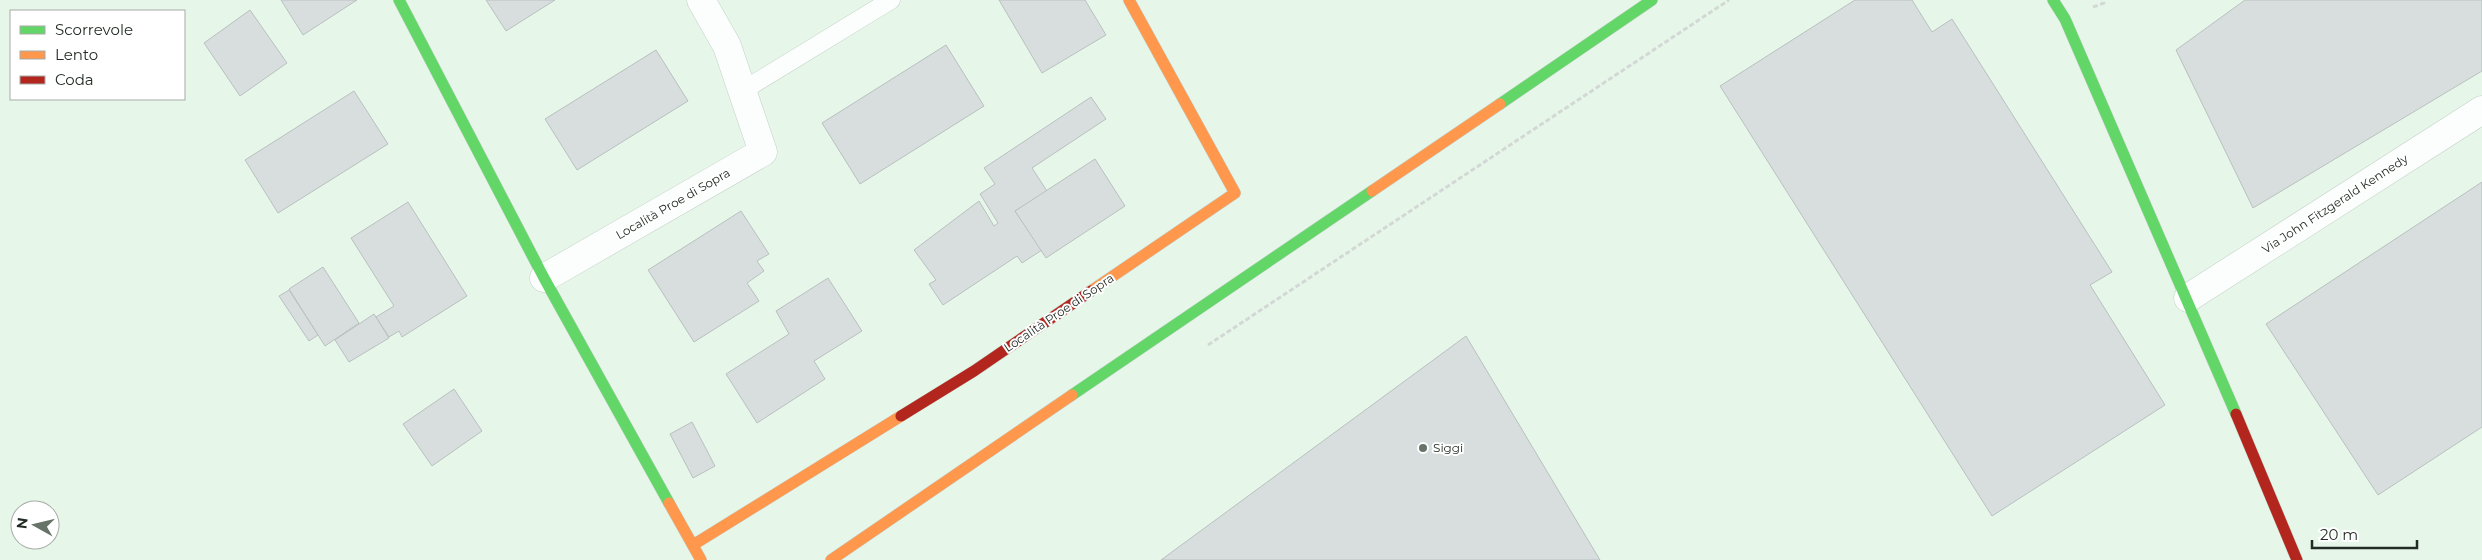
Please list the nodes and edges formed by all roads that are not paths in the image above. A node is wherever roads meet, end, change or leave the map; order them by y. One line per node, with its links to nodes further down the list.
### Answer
1 (399, 0): 9 (main road)
2 (701, 0): 7 (street, Località Proe di Sopra)
3 (891, 0): 7 (lane)
4 (1129, 0): 11 (main road, Località Proe di Sopra)
5 (1652, 0): 13 (main road)
6 (2053, 0): 10 (main road)
7 (742, 91): 9 (street, Località Proe di Sopra)
8 (2482, 110): 10 (street, Via John Fitzgerald Kennedy)
9 (544, 278): 11 (main road)
10 (2188, 298): 14 (main road)
11 (693, 545): 12 (main road)
12 (701, 560)
13 (830, 560)
14 (2297, 560)

